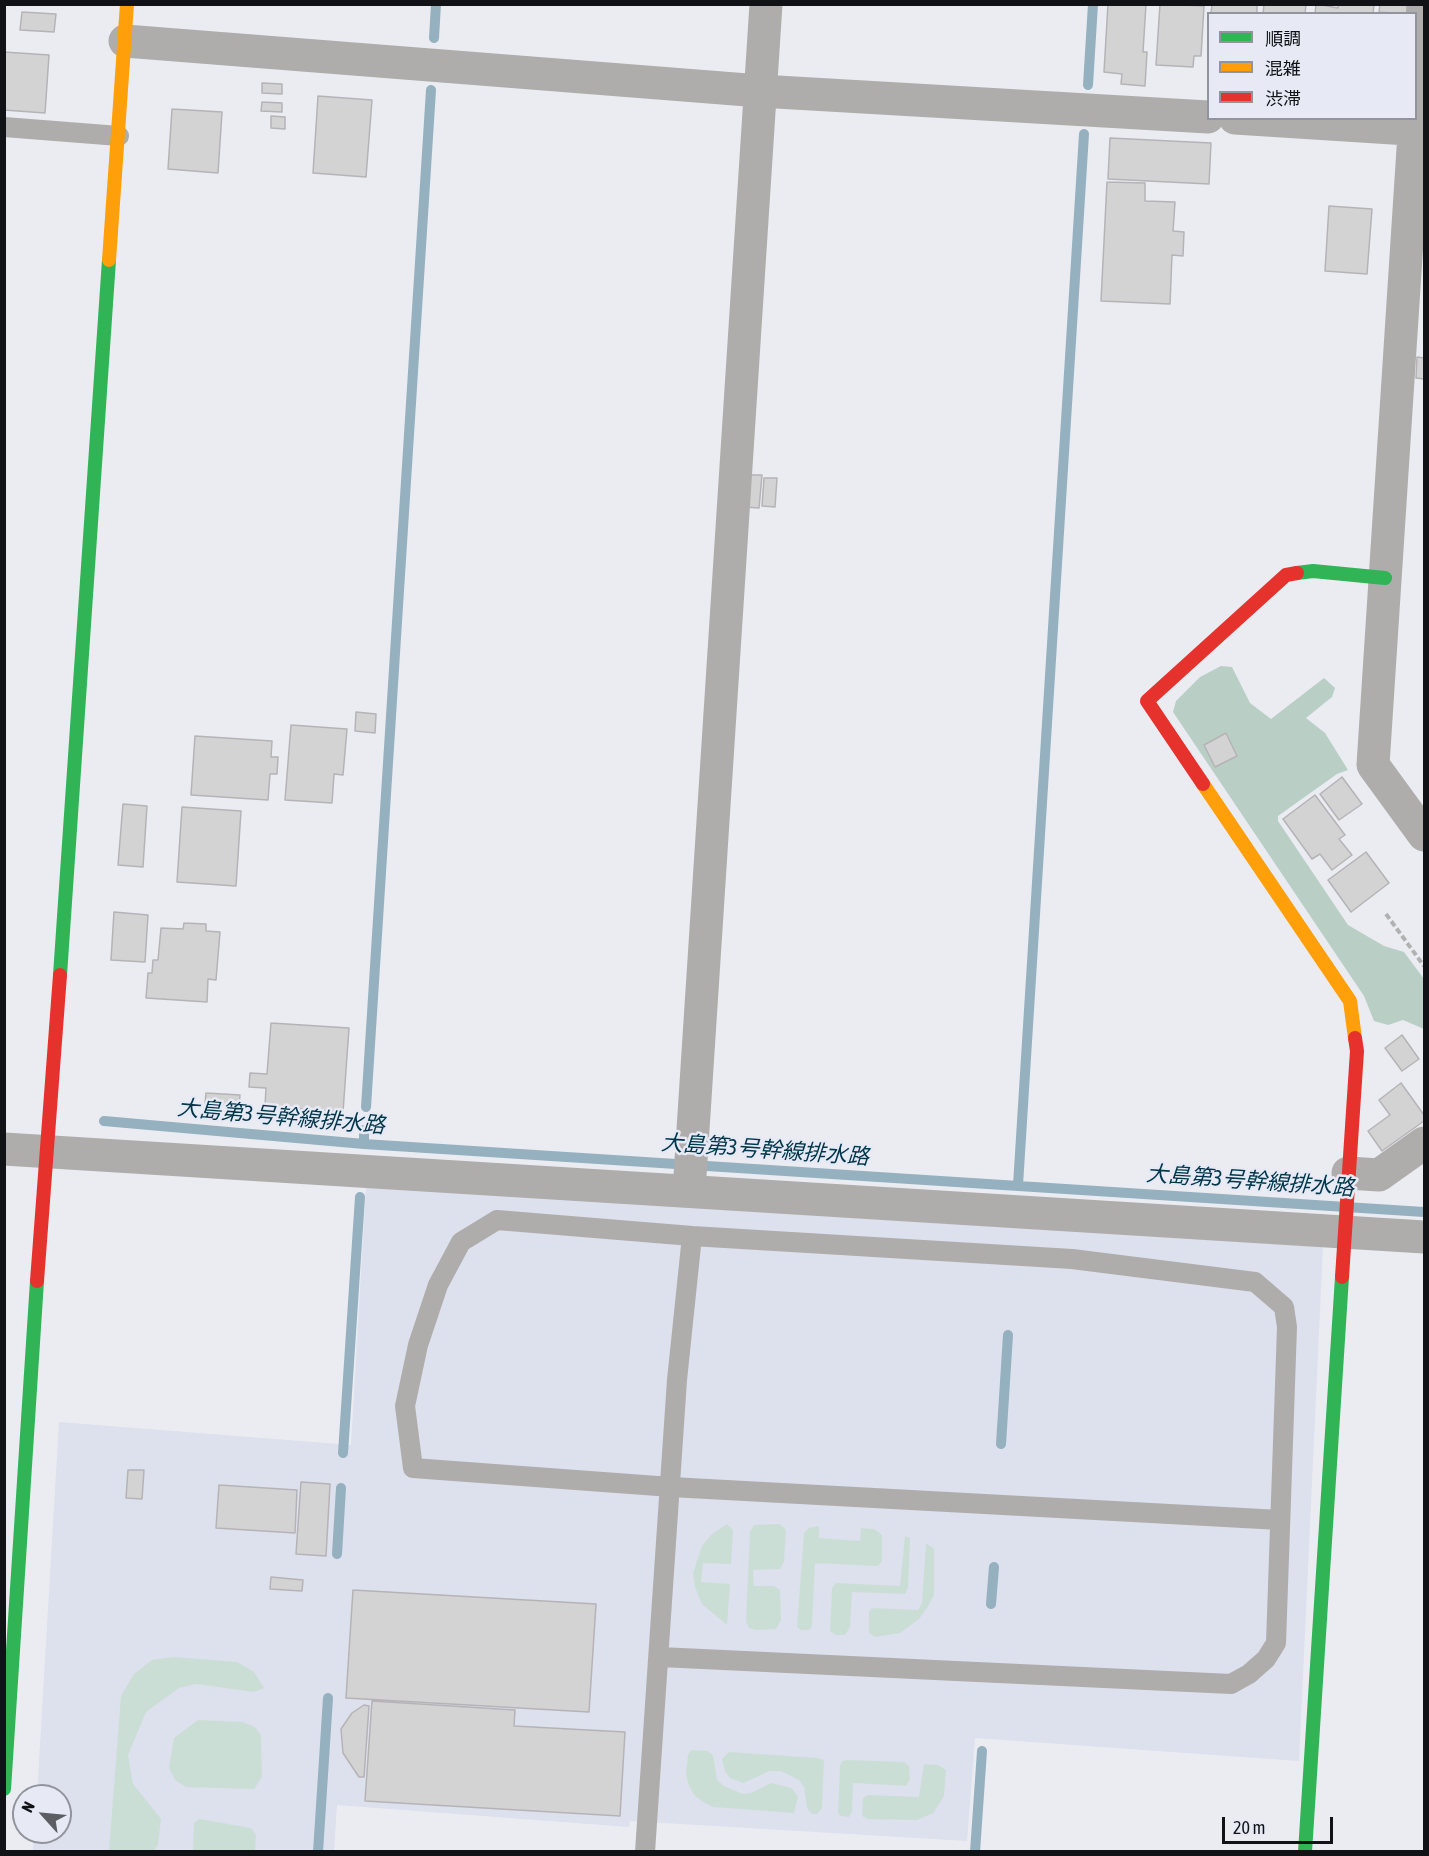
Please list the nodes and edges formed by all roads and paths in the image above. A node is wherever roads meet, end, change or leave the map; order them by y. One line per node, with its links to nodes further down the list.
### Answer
1 (127, 4): 4 (street)
2 (766, 4): 5 (street)
3 (1423, 4): 8 (street)
4 (125, 41): 5 (street); 10 (street)
5 (760, 91): 6 (street); 19 (street)
6 (1207, 117)
7 (1326, 120): 8 (street)
8 (1417, 122): 11 (street)
9 (4, 127): 10 (lane)
10 (118, 136): 17 (street)
11 (1385, 578): 12 (street); 18 (street)
12 (1425, 834)
13 (1386, 914): 14 (path)
14 (1425, 966)
15 (1425, 1143): 18 (street)
16 (4, 1149): 17 (street)
17 (45, 1151): 19 (street); 26 (street)
18 (1348, 1180): 20 (street)
19 (689, 1186): 20 (street)
20 (1344, 1227): 22 (street); 28 (street)
21 (692, 1236): 23 (lane); 23 (lane); 24 (lane)
22 (1425, 1237)
23 (671, 1487): 24 (lane); 25 (lane)
24 (1280, 1520): 25 (lane)
25 (660, 1657): 27 (lane)
26 (4, 1790)
27 (645, 1851)
28 (1305, 1851)

